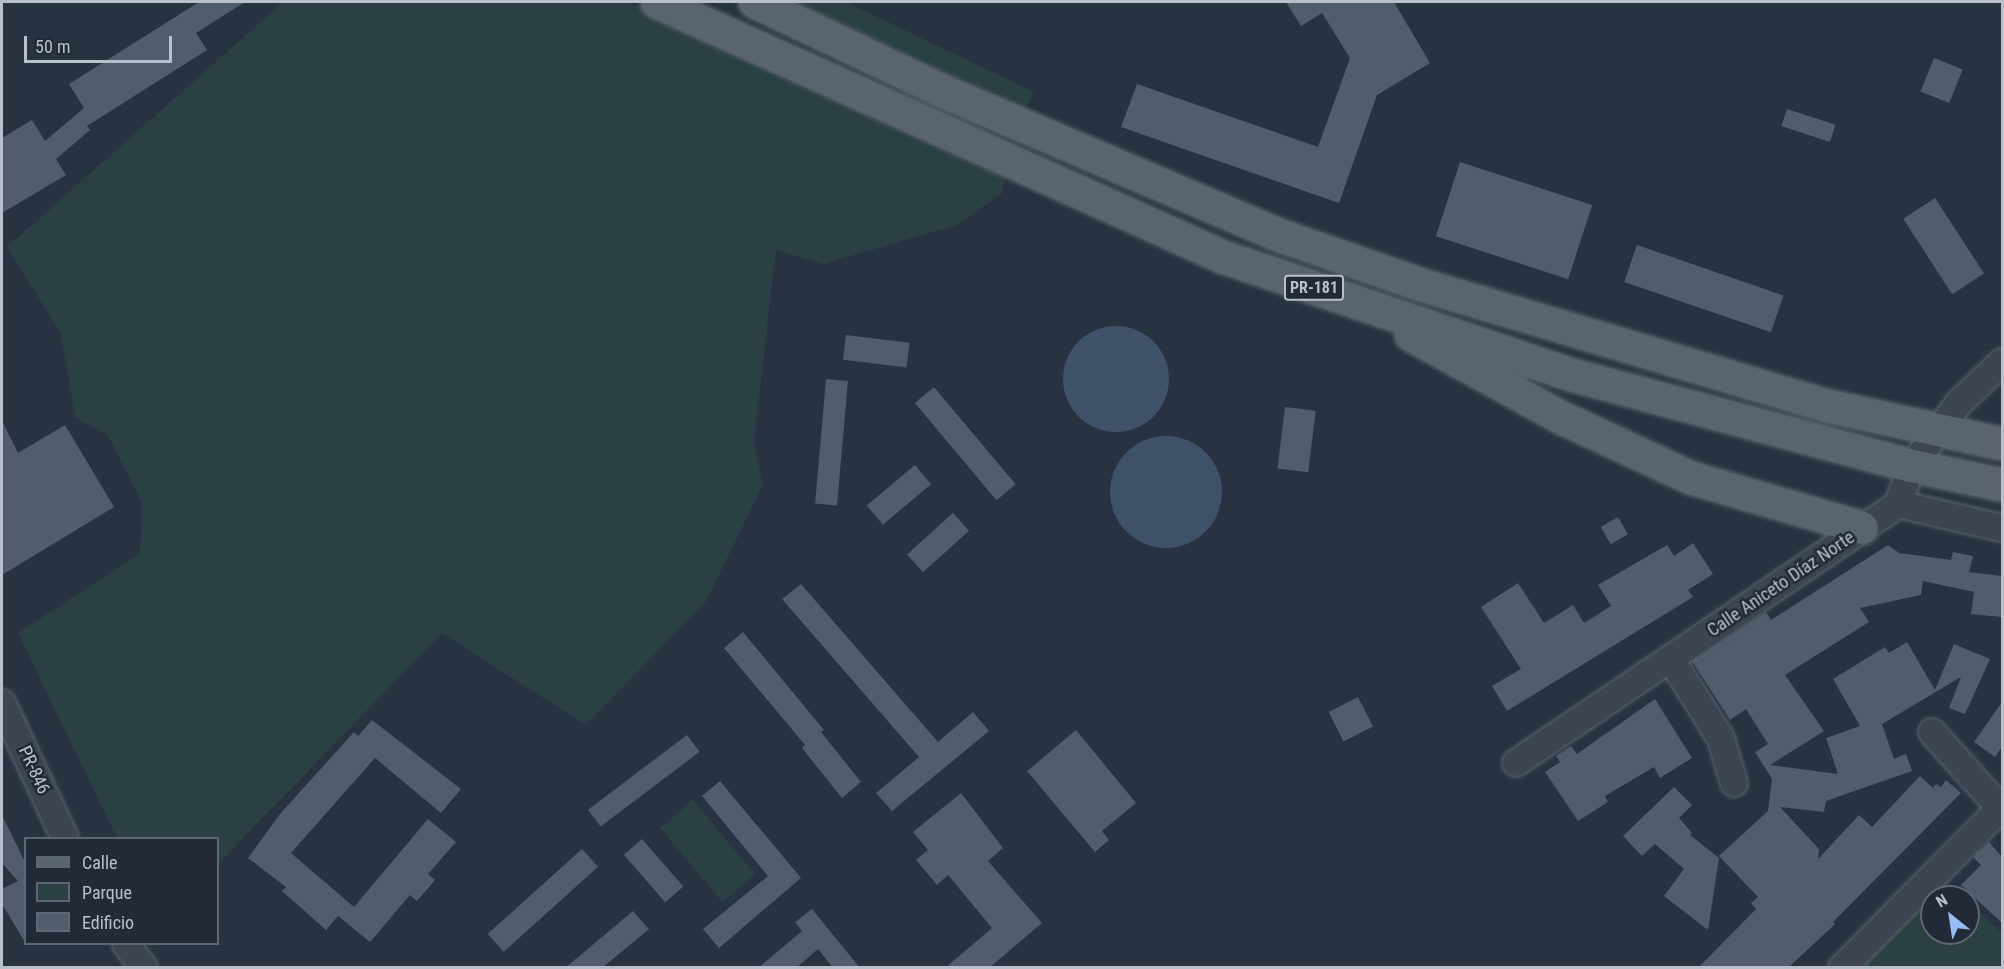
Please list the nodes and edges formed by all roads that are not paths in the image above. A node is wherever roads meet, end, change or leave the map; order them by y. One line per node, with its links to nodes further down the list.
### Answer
1 (657, 2): 3 (main road, PR-181)
2 (755, 2): 5 (main road, PR-181)
3 (1364, 305): 7 (main road, PR-181); 10 (main road)
4 (2002, 362): 5 (street)
5 (1941, 431): 6 (main road, PR-181); 7 (street)
6 (2002, 444)
7 (1912, 466): 8 (main road, PR-181); 9 (street)
8 (2002, 485)
9 (1898, 504): 10 (street, Calle Aniceto Díaz Norte); 11 (street)
10 (1862, 528): 12 (street, Calle Aniceto Díaz Norte)
11 (2002, 528)
12 (1671, 659): 15 (street, Calle Aniceto Díaz Norte); 16 (street)
13 (2, 703): 18 (street, PR-846 / PR-846)
14 (1932, 732): 17 (street)
15 (1516, 763)
16 (1734, 783)
17 (2002, 808): 21 (street)
18 (64, 837)
19 (127, 945): 20 (street)
20 (144, 968)
21 (1842, 968)

